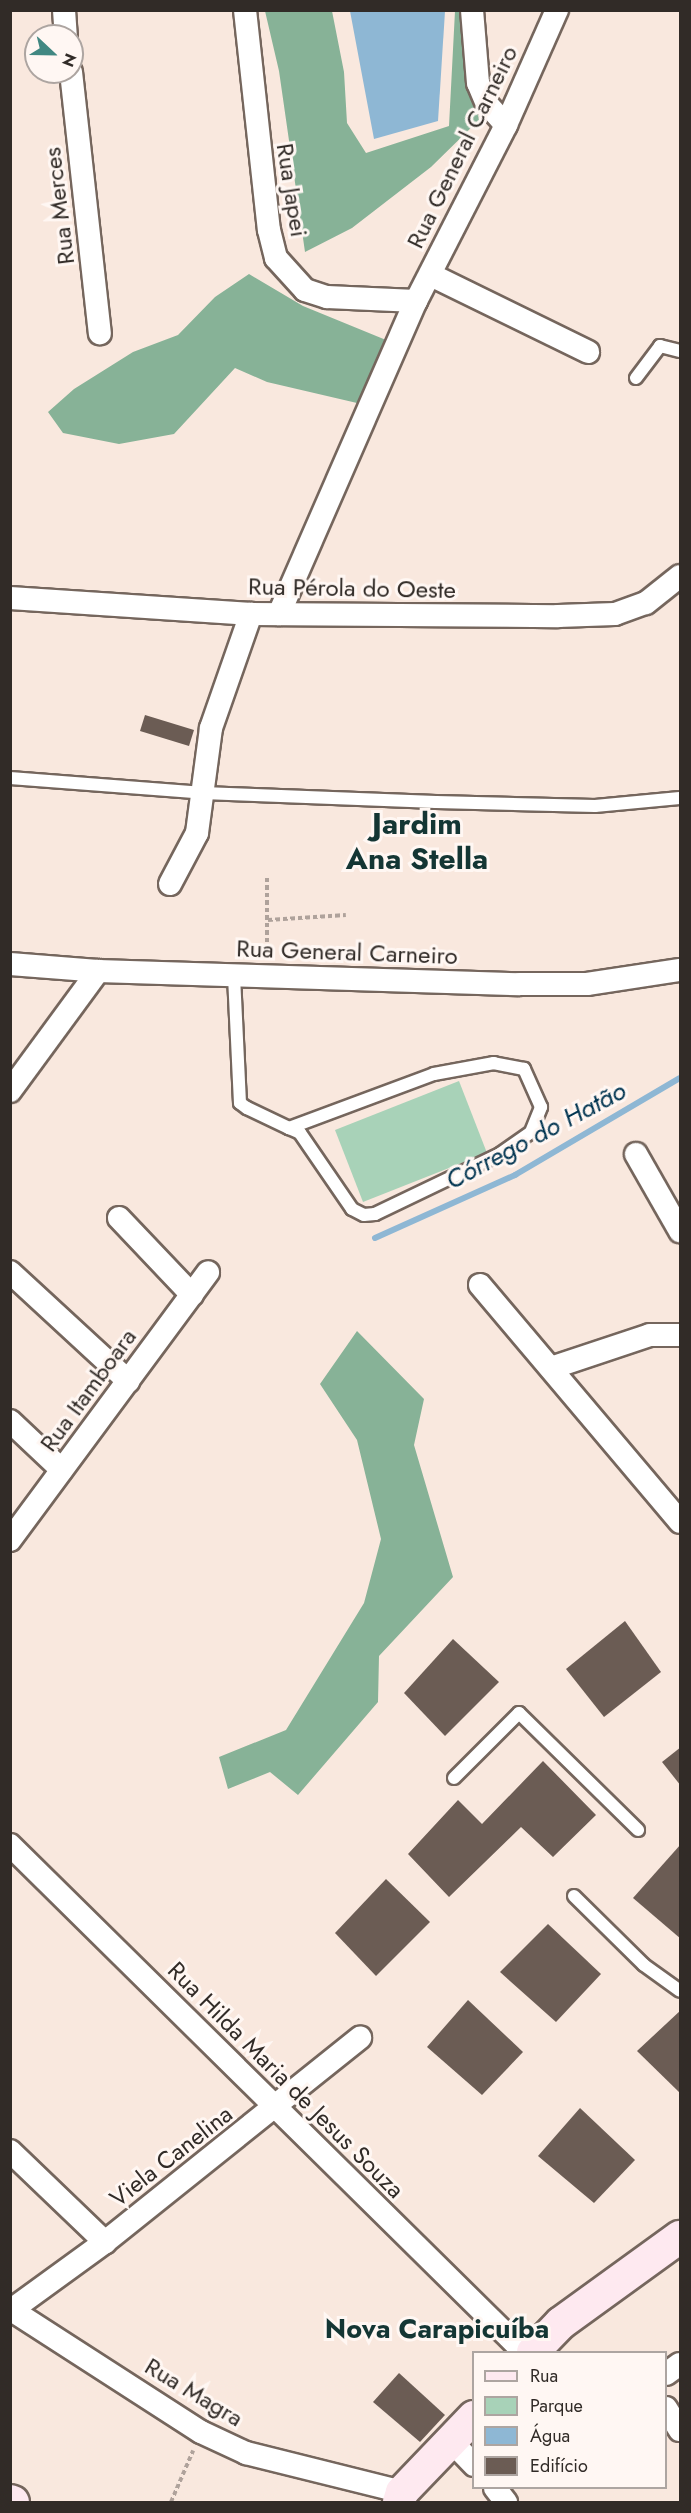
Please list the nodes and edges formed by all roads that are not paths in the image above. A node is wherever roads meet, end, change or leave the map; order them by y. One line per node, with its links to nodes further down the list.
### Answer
1 (245, 10): 7 (street, Rua Japei)
2 (472, 10): 5 (street)
3 (557, 10): 5 (street, Rua General Carneiro)
4 (72, 84): 8 (street, Rua Merces)
5 (506, 125): 6 (street, Rua General Carneiro)
6 (430, 275): 7 (street, Rua General Carneiro); 9 (street, Rua General Carneiro)
7 (416, 301): 15 (street, Rua General Carneiro)
8 (100, 333)
9 (588, 351)
10 (681, 351): 11 (lane)
11 (636, 378)
12 (681, 576): 15 (street, Rua Pérola do Oeste)
13 (10, 598): 14 (street, Rua Pérola do Oeste)
14 (251, 614): 15 (street, Rua Pérola do Oeste); 17 (street)
15 (279, 614)
16 (10, 778): 17 (lane)
17 (203, 793): 18 (lane); 19 (street)
18 (681, 798)
19 (170, 884)
20 (10, 964): 22 (street, Rua General Carneiro)
21 (681, 970): 23 (street, Rua General Carneiro)
22 (98, 971): 23 (street, Rua General Carneiro); 24 (street)
23 (234, 976): 25 (lane)
24 (10, 1091)
25 (289, 1128): 25 (lane)
26 (636, 1154): 28 (street)
27 (119, 1218): 32 (street)
28 (681, 1231)
29 (10, 1272): 35 (street)
30 (208, 1272): 32 (street, Rua Itamboara)
31 (480, 1285): 34 (street)
32 (192, 1294): 35 (street, Rua Itamboara)
33 (681, 1335): 34 (street)
34 (551, 1368): 38 (street)
35 (128, 1381): 37 (street, Rua Itamboara)
36 (10, 1421): 37 (street)
37 (63, 1470): 39 (street, Rua Itamboara)
38 (681, 1522)
39 (10, 1540)
40 (454, 1778): 41 (lane)
41 (638, 1830)
42 (10, 1845): 46 (street, Rua Hilda Maria de Jesus Souza)
43 (574, 1896): 44 (lane)
44 (681, 1991)
45 (360, 2038): 46 (street, Viela Canelina)
46 (277, 2107): 49 (street, Viela Canelina); 51 (street, Rua Hilda Maria de Jesus Souza)
47 (10, 2151): 49 (street)
48 (681, 2237): 52 (street)
49 (105, 2242): 50 (street, Viela Canelina)
50 (11, 2310): 60 (street, Rua Magra)
51 (523, 2351)
52 (534, 2351)
53 (681, 2364): 54 (street)
54 (667, 2373)
55 (667, 2409): 57 (street)
56 (472, 2418): 58 (street)
57 (681, 2430)
58 (452, 2442): 59 (street); 60 (street)
59 (472, 2463)
60 (401, 2497)

